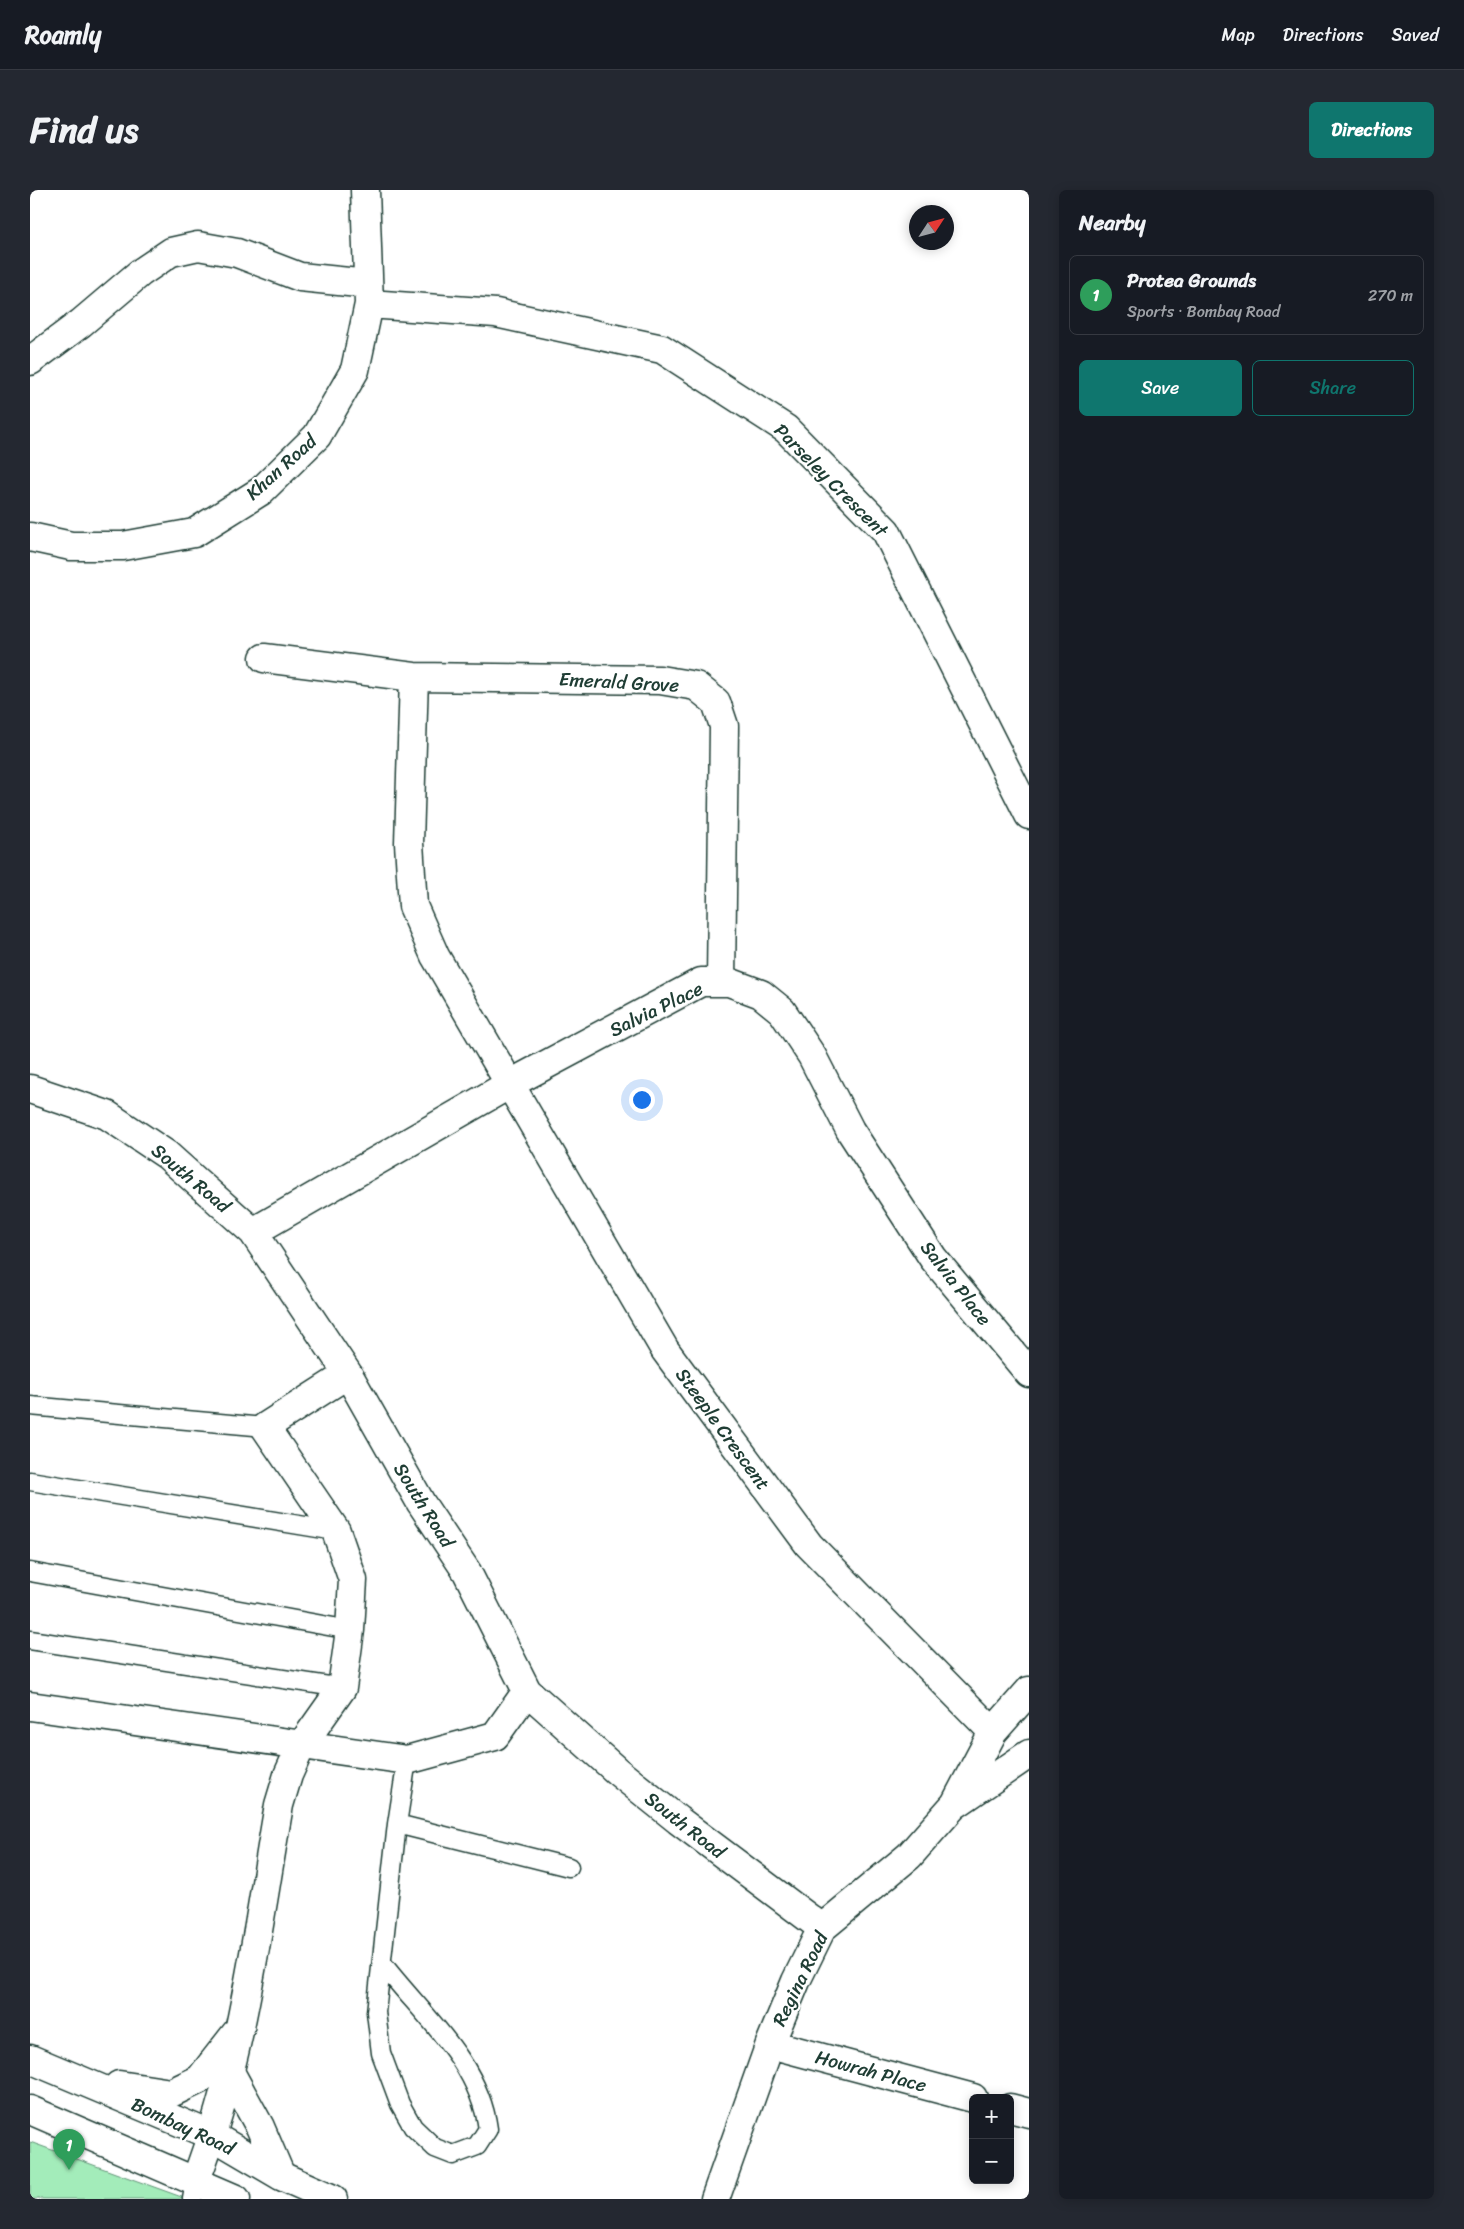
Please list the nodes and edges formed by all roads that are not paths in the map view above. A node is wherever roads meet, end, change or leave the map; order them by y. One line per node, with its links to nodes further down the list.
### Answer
1 (365, 190): 2 (street, Khan Road)
2 (368, 294): 3 (street, Parseley Crescent); 4 (street, Khan Road); 7 (street, Parseley Crescent)
3 (30, 361)
4 (30, 537)
5 (264, 658): 6 (street, Emerald Grove)
6 (414, 677): 8 (street, Emerald Grove); 9 (street)
7 (1029, 815)
8 (721, 982): 9 (street, Salvia Place); 12 (street, Salvia Place)
9 (510, 1084): 11 (street, Salvia Place); 25 (street, Steeple Crescent)
10 (30, 1089): 11 (street, South Road)
11 (253, 1232): 13 (street, South Road)
12 (1029, 1373)
13 (348, 1374): 15 (street); 22 (street, South Road)
14 (30, 1406): 15 (lane)
15 (265, 1427): 17 (street)
16 (30, 1481): 17 (lane)
17 (336, 1531): 19 (street)
18 (30, 1572): 19 (lane)
19 (350, 1630): 21 (street)
20 (30, 1640): 21 (lane)
21 (342, 1688): 26 (street)
22 (527, 1691): 28 (street); 32 (street, South Road)
23 (1029, 1691): 25 (street, Regina Road)
24 (30, 1706): 26 (street)
25 (993, 1732): 29 (street, Regina Road)
26 (301, 1746): 28 (street); 34 (street)
27 (1029, 1754): 29 (street, Regina Road)
28 (408, 1760): 30 (lane)
29 (955, 1804): 32 (street, Regina Road)
30 (397, 1824): 31 (lane); 33 (lane)
31 (570, 1868)
32 (822, 1928): 35 (street, Regina Road)
33 (382, 1963): 33 (lane)
34 (240, 2028): 37 (street); 38 (street)
35 (770, 2044): 39 (street, Howrah Place); 48 (street, Regina Road)
36 (30, 2059): 38 (street, Bombay Road)
37 (230, 2072): 43 (street); 44 (street)
38 (80, 2080): 43 (street, Bombay Road)
39 (969, 2097)
40 (1014, 2109): 42 (street)
41 (30, 2110): 45 (street)
42 (1029, 2113)
43 (213, 2136): 44 (street, Bombay Road); 45 (street)
44 (281, 2176): 47 (street, Bombay Road)
45 (194, 2190): 46 (street)
46 (236, 2199)
47 (333, 2199)
48 (715, 2199)

